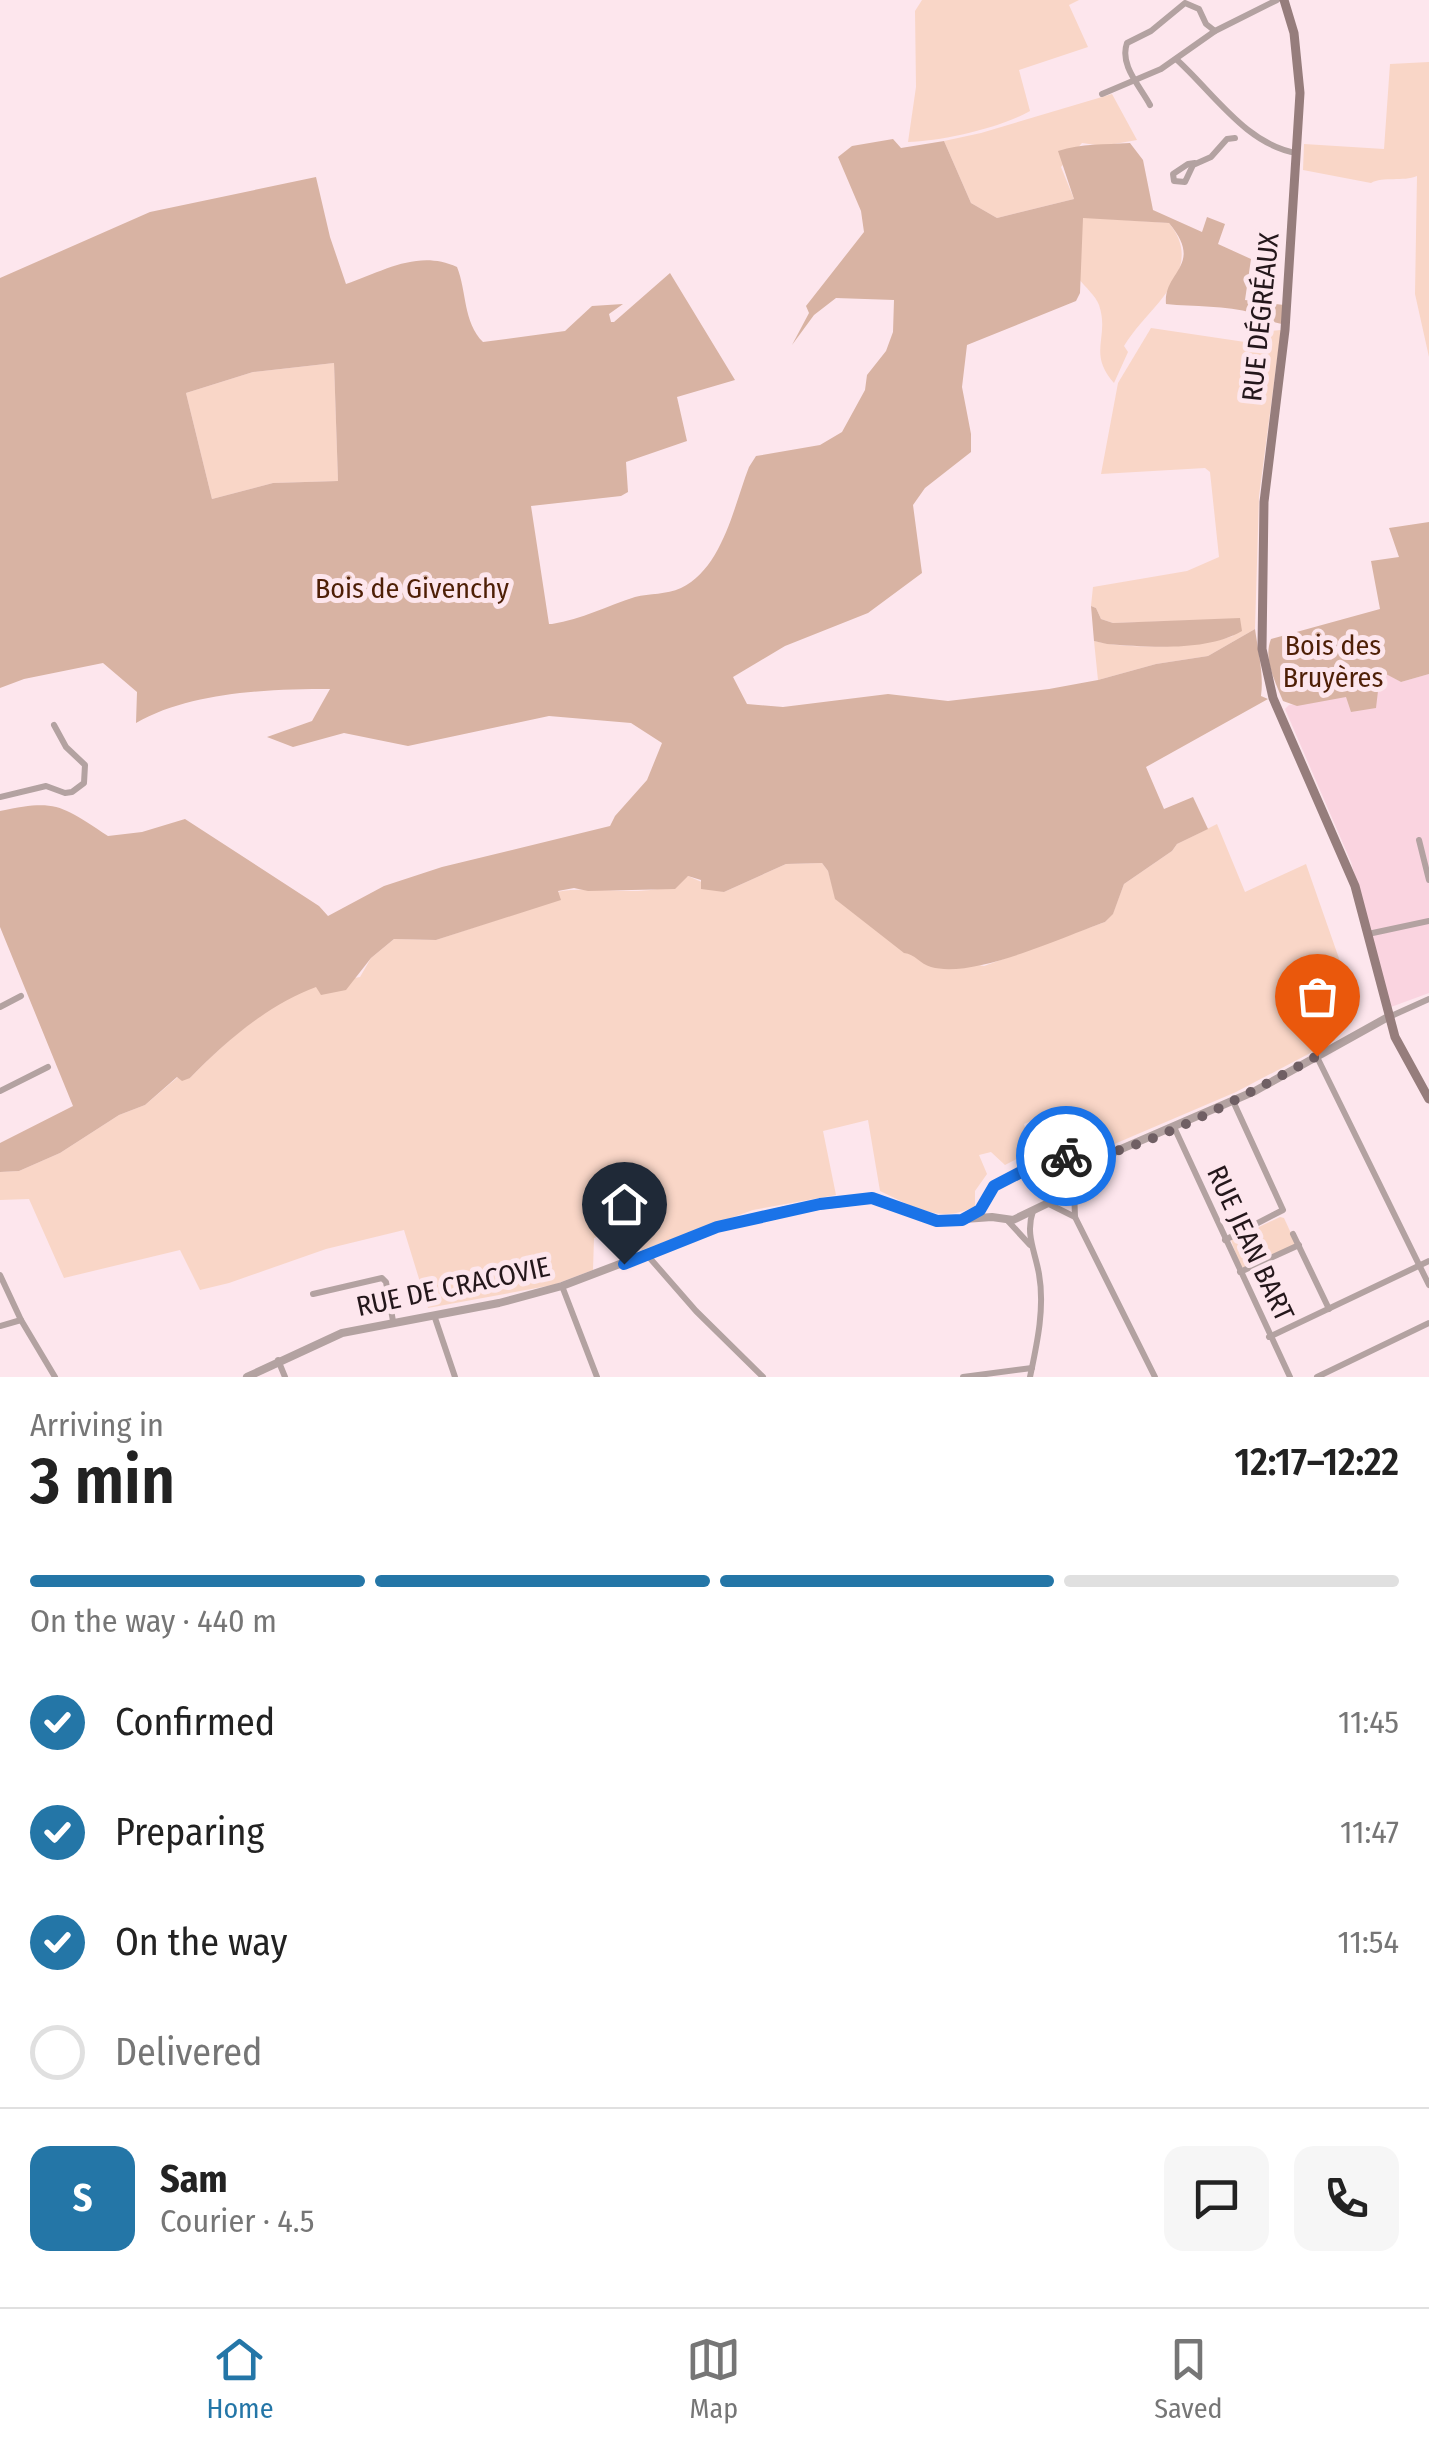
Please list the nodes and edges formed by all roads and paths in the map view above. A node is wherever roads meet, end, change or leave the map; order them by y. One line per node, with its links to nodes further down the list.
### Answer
1 (1281, 0): 2 (street); 8 (main road, RUE DÉGRÉAUX)
2 (1214, 31): 3 (street); 4 (street)
3 (1176, 59): 4 (street); 8 (street)
4 (1136, 79): 5 (street); 6 (street)
5 (1102, 94)
6 (1150, 105)
7 (1235, 138): 9 (street)
8 (1297, 153): 15 (main road, RUE DÉGRÉAUX)
9 (1195, 164)
10 (54, 725): 11 (street)
11 (0, 797)
12 (1419, 840): 13 (street)
13 (1429, 880)
14 (1429, 921): 15 (street)
15 (1368, 934): 19 (main road, RUE DÉGRÉAUX)
16 (21, 996): 18 (street)
17 (1429, 999): 19 (street)
18 (0, 1006)
19 (1388, 1017): 20 (street); 23 (main road, RUE DÉGRÉAUX)
20 (1317, 1056): 24 (street); 42 (street)
21 (48, 1067): 22 (street)
22 (0, 1090)
23 (1429, 1100)
24 (1233, 1102): 25 (street); 37 (street)
25 (1174, 1128): 26 (street); 37 (street, RUE JEAN BART)
26 (1105, 1156): 27 (street); 28 (street)
27 (1072, 1159): 28 (street); 30 (street)
28 (1080, 1176): 29 (street)
29 (1074, 1190): 31 (street, RUE DE CRACOVIE); 33 (street)
30 (988, 1198): 34 (street); 35 (street)
31 (1048, 1203): 32 (street, RUE DE CRACOVIE); 33 (street)
32 (1033, 1210): 34 (street, RUE DE CRACOVIE); 39 (street)
33 (1075, 1217): 65 (street)
34 (1003, 1219): 35 (street, RUE DE CRACOVIE); 39 (street)
35 (962, 1220): 40 (street, RUE DE CRACOVIE)
36 (1294, 1234): 38 (street)
37 (1225, 1240): 43 (street, RUE JEAN BART)
38 (1299, 1245): 43 (street); 48 (street)
39 (1032, 1248): 56 (street)
40 (648, 1256): 46 (street, RUE DE CRACOVIE); 62 (street)
41 (1429, 1261): 42 (street)
42 (1420, 1265): 45 (street); 48 (street)
43 (1240, 1272): 54 (street, RUE JEAN BART)
44 (0, 1275): 50 (street)
45 (1429, 1285)
46 (562, 1286): 49 (street, RUE DE CRACOVIE); 61 (street)
47 (313, 1294): 51 (street)
48 (1328, 1309): 54 (street)
49 (434, 1315): 51 (street, RUE DE CRACOVIE); 60 (street)
50 (21, 1320): 53 (street); 57 (street)
51 (392, 1322): 55 (street, RUE DE CRACOVIE)
52 (1429, 1323): 67 (street)
53 (0, 1326)
54 (1269, 1337): 66 (street, RUE JEAN BART)
55 (278, 1360): 58 (street, RUE DE CRACOVIE); 59 (street)
56 (1032, 1368): 63 (street); 64 (street)
57 (56, 1377)
58 (247, 1377)
59 (286, 1377)
60 (455, 1377)
61 (597, 1377)
62 (763, 1377)
63 (962, 1377)
64 (1030, 1377)
65 (1156, 1377)
66 (1290, 1377)
67 (1317, 1377)

